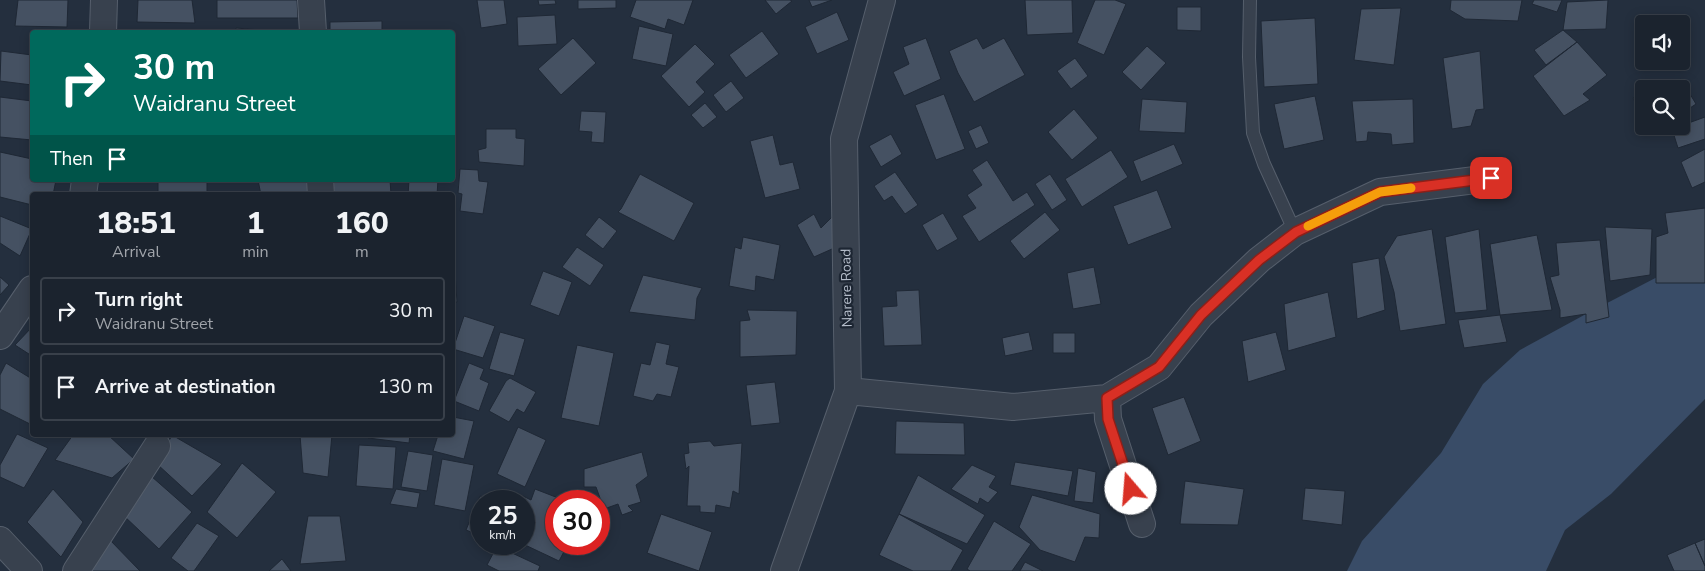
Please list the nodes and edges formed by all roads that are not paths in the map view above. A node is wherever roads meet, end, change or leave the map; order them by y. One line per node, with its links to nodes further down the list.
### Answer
1 (104, 0): 5 (street)
2 (311, 0): 6 (street)
3 (882, 0): 11 (street, Narere Road)
4 (1250, 0): 8 (lane)
5 (103, 30)
6 (313, 30)
7 (1491, 178): 8 (street)
8 (1296, 232): 12 (street)
9 (30, 292): 10 (street)
10 (0, 336)
11 (848, 391): 12 (street); 18 (street, Narere Road)
12 (1107, 398): 14 (street)
13 (157, 446): 17 (street)
14 (1142, 524)
15 (0, 540): 16 (street)
16 (29, 571)
17 (76, 571)
18 (784, 571)

